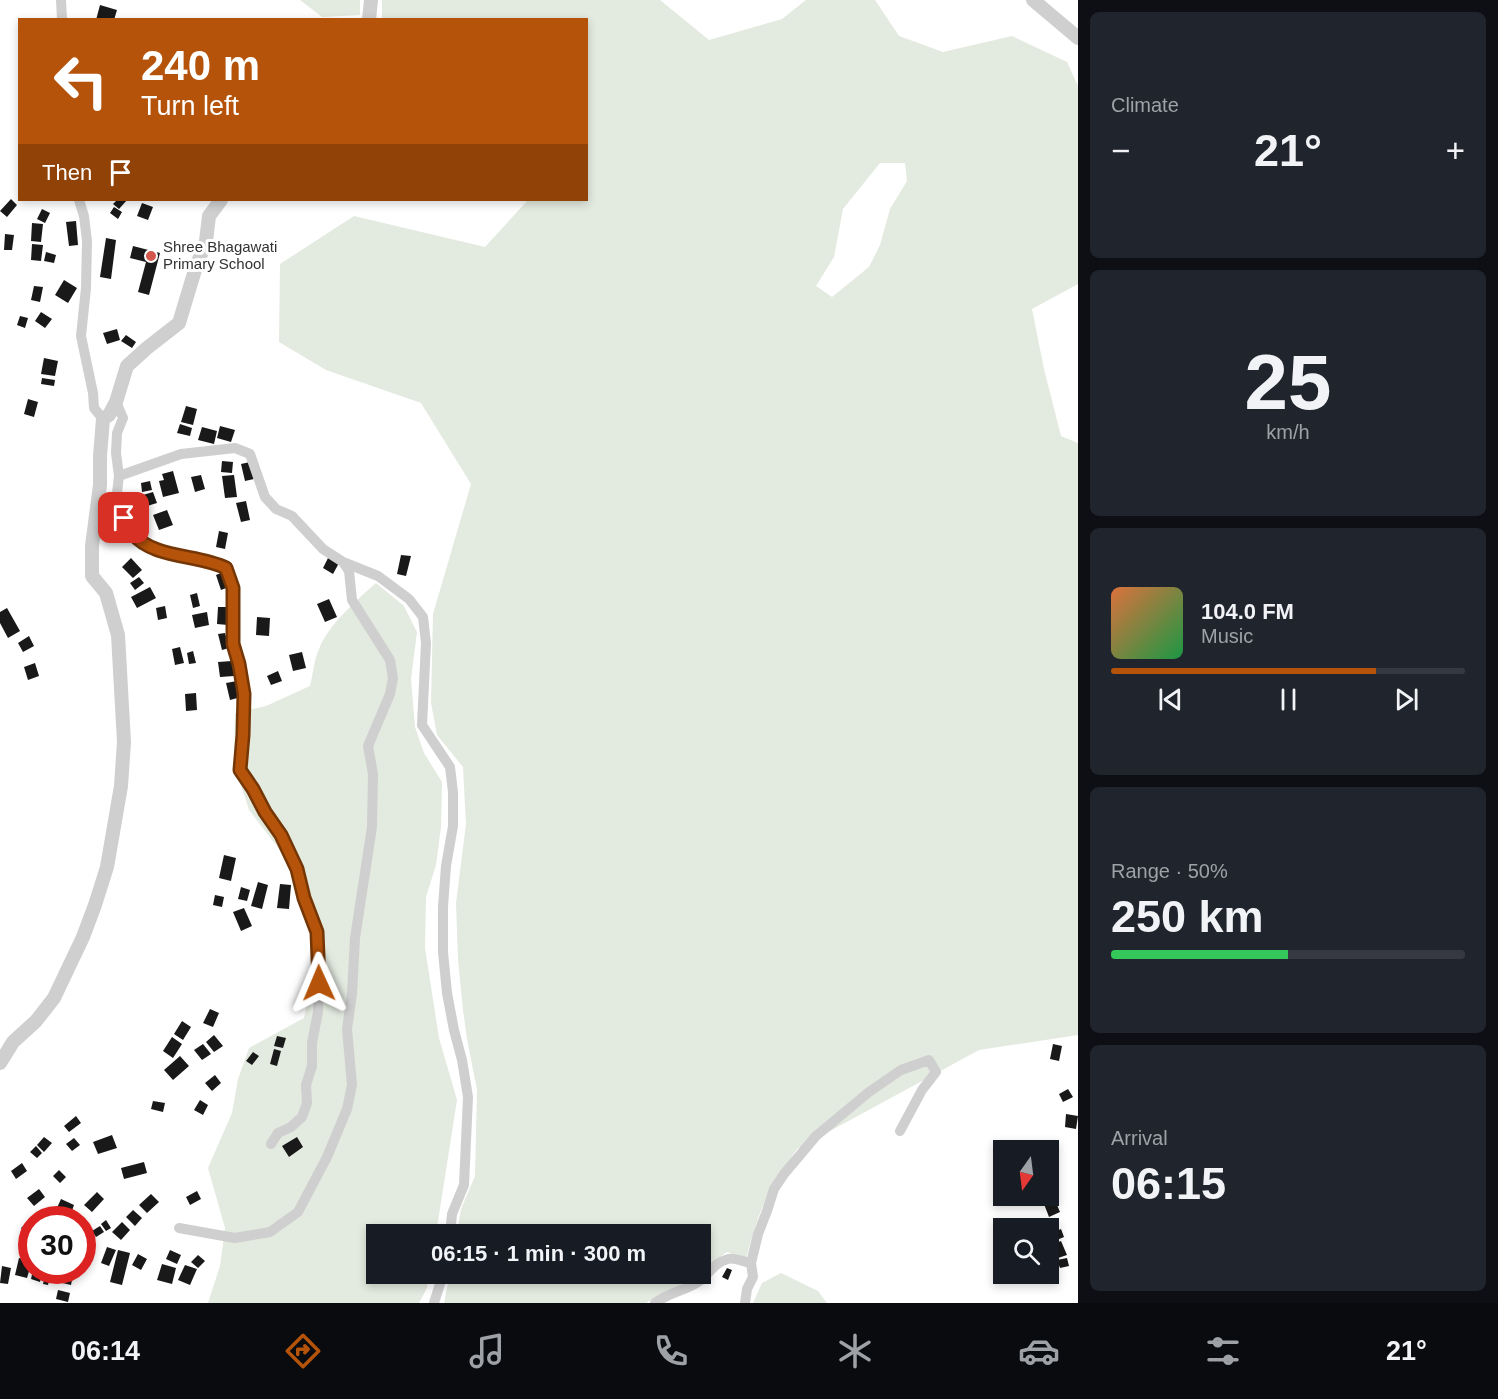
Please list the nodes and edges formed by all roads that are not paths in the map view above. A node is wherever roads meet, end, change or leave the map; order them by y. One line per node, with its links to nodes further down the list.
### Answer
1 (61, 0): 4 (street)
2 (371, 0): 5 (street)
3 (1033, 0): 6 (street)
4 (62, 18)
5 (369, 18)
6 (1078, 38)
7 (79, 201): 10 (street)
8 (220, 201): 9 (street)
9 (116, 402): 10 (street); 11 (street)
10 (103, 419): 13 (street)
11 (119, 476): 12 (street); 15 (street)
12 (343, 562): 16 (street); 17 (street)
13 (0, 1063)
14 (900, 1131): 18 (street)
15 (271, 1144)
16 (451, 1224)
17 (179, 1228)
18 (751, 1263): 21 (street); 22 (street)
19 (440, 1284): 20 (street)
20 (434, 1303)
21 (655, 1303)
22 (746, 1303)

